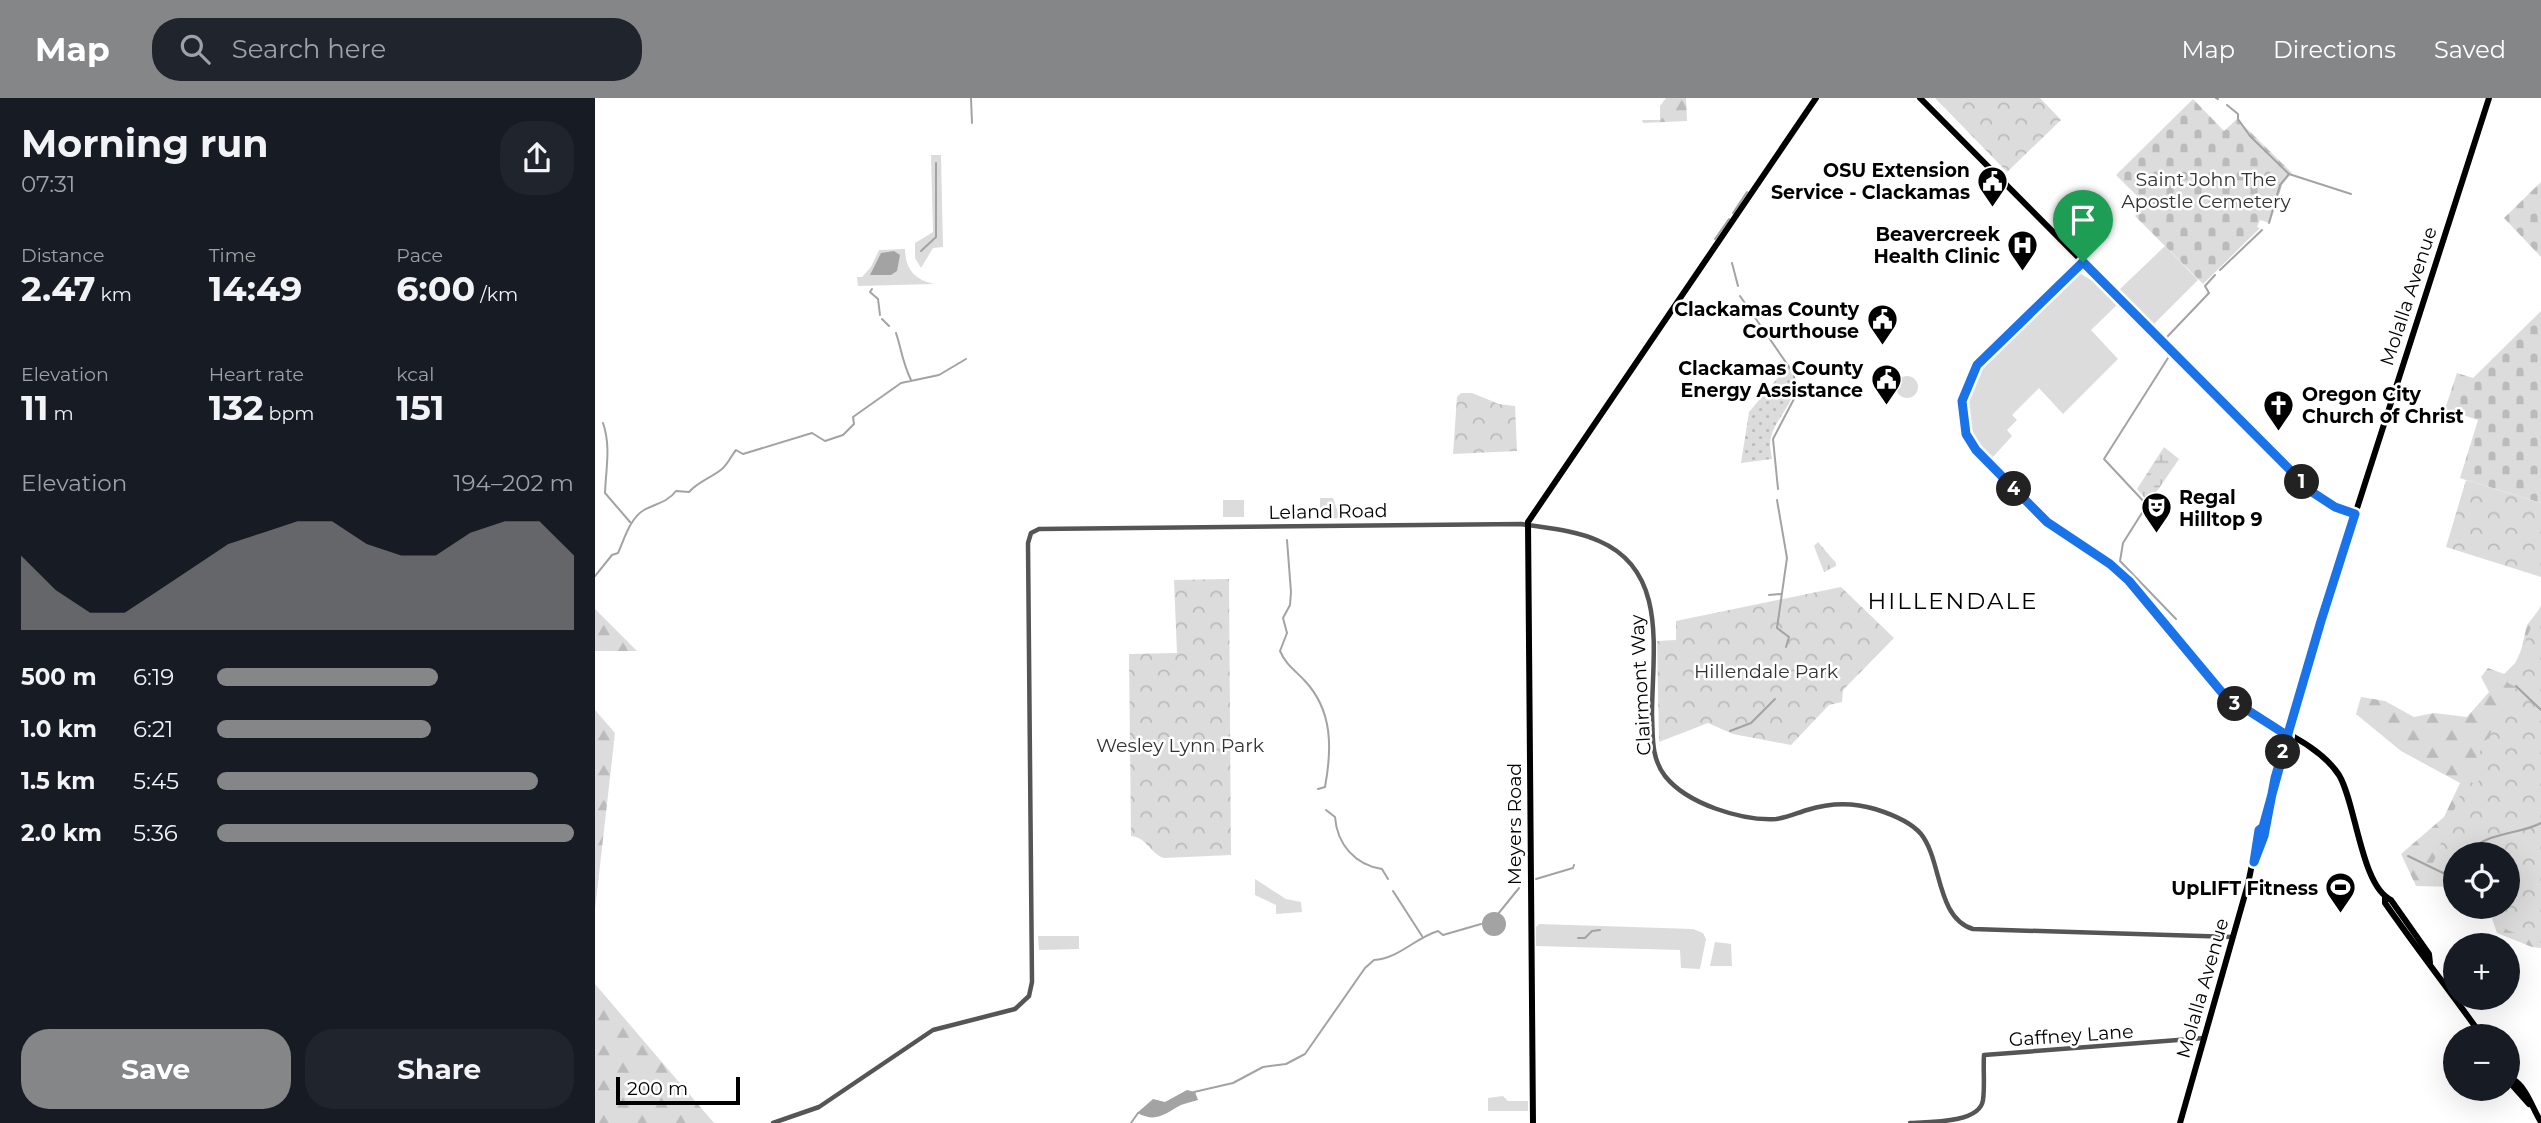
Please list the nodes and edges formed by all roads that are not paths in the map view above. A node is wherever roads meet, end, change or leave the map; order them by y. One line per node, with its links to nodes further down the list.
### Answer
1 (1816, 98): 6 (main road)
2 (1920, 98): 4 (main road)
3 (2489, 98): 5 (main road, Molalla Avenue)
4 (2083, 262): 5 (street); 7 (main road)
5 (2355, 514): 7 (main road, Molalla Avenue)
6 (1527, 525): 10 (street, Clairmont Way); 17 (street, Leland Road); 18 (main road, Meyers Road)
7 (2288, 736): 8 (main road); 10 (main road, Molalla Avenue)
8 (2385, 897): 9 (main road); 11 (main road)
9 (2397, 921): 11 (main road); 12 (main road)
10 (2233, 937): 14 (main road, Molalla Avenue)
11 (2421, 943): 12 (main road)
12 (2430, 962): 13 (main road)
13 (2474, 1024)
14 (2205, 1038): 19 (street, Gaffney Lane); 20 (main road, Molalla Avenue)
15 (2520, 1087): 16 (main road)
16 (2541, 1122)
17 (773, 1123)
18 (1533, 1123)
19 (1910, 1123)
20 (2180, 1123)

